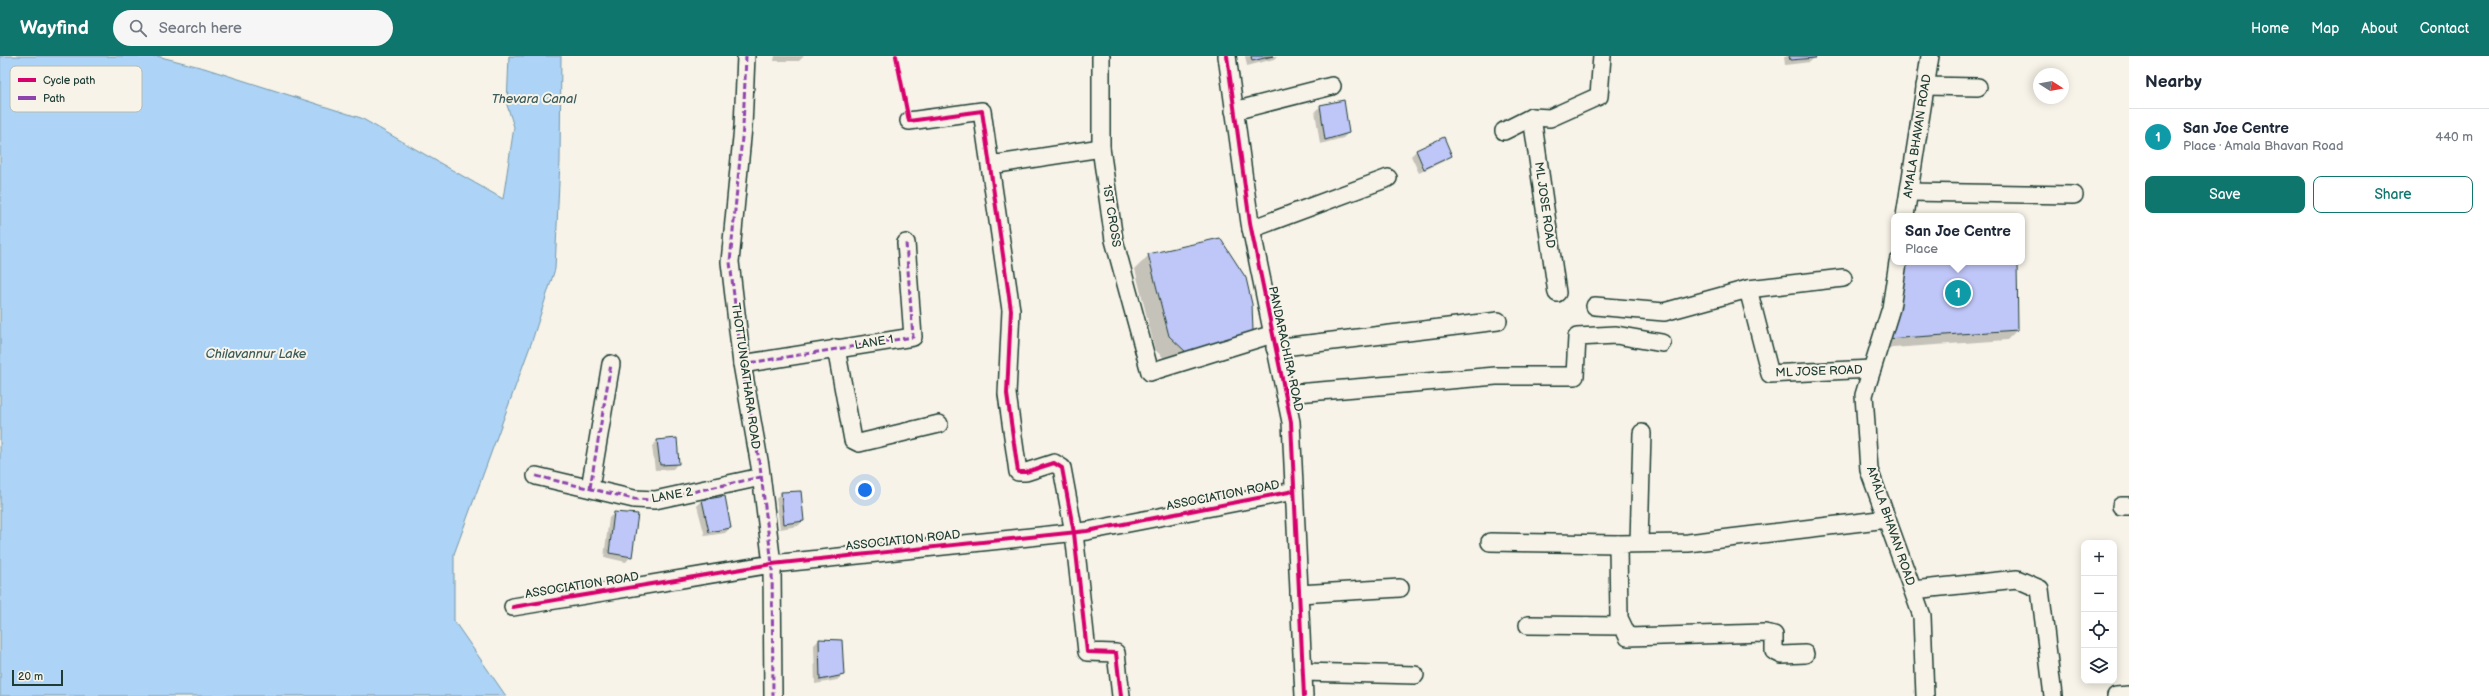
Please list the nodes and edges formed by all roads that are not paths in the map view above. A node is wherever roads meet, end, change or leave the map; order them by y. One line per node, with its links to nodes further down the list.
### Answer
1 (746, 56): 31 (street, THOTTUNGATHARA ROAD)
2 (1101, 56): 13 (street, 1ST CROSS)
3 (1227, 56): 9 (street, PANDARACHIRA ROAD)
4 (1602, 56): 10 (street)
5 (1930, 56): 7 (street, AMALA BHAVAN ROAD)
6 (1332, 86): 9 (street)
7 (1925, 86): 8 (street); 16 (street, AMALA BHAVAN ROAD)
8 (1978, 87)
9 (1234, 111): 19 (street, PANDARACHIRA ROAD)
10 (1532, 117): 12 (street); 24 (street, ML JOSE ROAD)
11 (909, 122): 14 (street)
12 (1504, 131)
13 (1101, 148): 14 (street); 27 (street, 1ST CROSS)
14 (991, 166): 41 (street)
15 (1388, 178): 19 (street)
16 (1909, 192): 17 (street); 18 (street, AMALA BHAVAN ROAD)
17 (2074, 195)
18 (1906, 213)
19 (1251, 229): 27 (street, PANDARACHIRA ROAD)
20 (906, 243): 29 (street, LANE 1)
21 (1898, 265): 32 (street, AMALA BHAVAN ROAD)
22 (1843, 278): 23 (street)
23 (1748, 289): 25 (street); 32 (street, ML JOSE ROAD)
24 (1557, 293)
25 (1594, 306)
26 (1498, 320): 27 (street)
27 (1274, 341): 33 (street, PANDARACHIRA ROAD)
28 (1662, 342): 33 (street)
29 (836, 348): 31 (street, LANE 1); 34 (street)
30 (611, 364): 38 (street)
31 (742, 364): 37 (street, THOTTUNGATHARA ROAD)
32 (1872, 369): 40 (street, AMALA BHAVAN ROAD)
33 (1285, 394): 39 (street, PANDARACHIRA ROAD)
34 (938, 424)
35 (1642, 433): 44 (street)
36 (536, 476): 38 (street, LANE 2)
37 (761, 477): 38 (street, LANE 2); 45 (street, THOTTUNGATHARA ROAD)
38 (590, 488)
39 (1294, 491): 41 (street, ASSOCIATION ROAD); 48 (street, PANDARACHIRA ROAD)
40 (1887, 518): 44 (street); 47 (street, AMALA BHAVAN ROAD)
41 (1074, 533): 45 (street, ASSOCIATION ROAD); 57 (street)
42 (1490, 542): 43 (street)
43 (1618, 544): 44 (street); 51 (street)
44 (1639, 544)
45 (772, 564): 49 (street, ASSOCIATION ROAD); 56 (street, THOTTUNGATHARA ROAD)
46 (1400, 588): 48 (street)
47 (1913, 590): 59 (street, AMALA BHAVAN ROAD); 60 (street)
48 (1299, 594): 53 (street, PANDARACHIRA ROAD)
49 (513, 607)
50 (1528, 625): 51 (street)
51 (1621, 626): 52 (street)
52 (1805, 654)
53 (1303, 672): 54 (street); 58 (street, PANDARACHIRA ROAD)
54 (1415, 675)
55 (2129, 695): 61 (street)
56 (773, 696)
57 (1121, 696)
58 (1304, 696)
59 (1925, 696)
60 (2053, 696)
61 (2116, 696)

